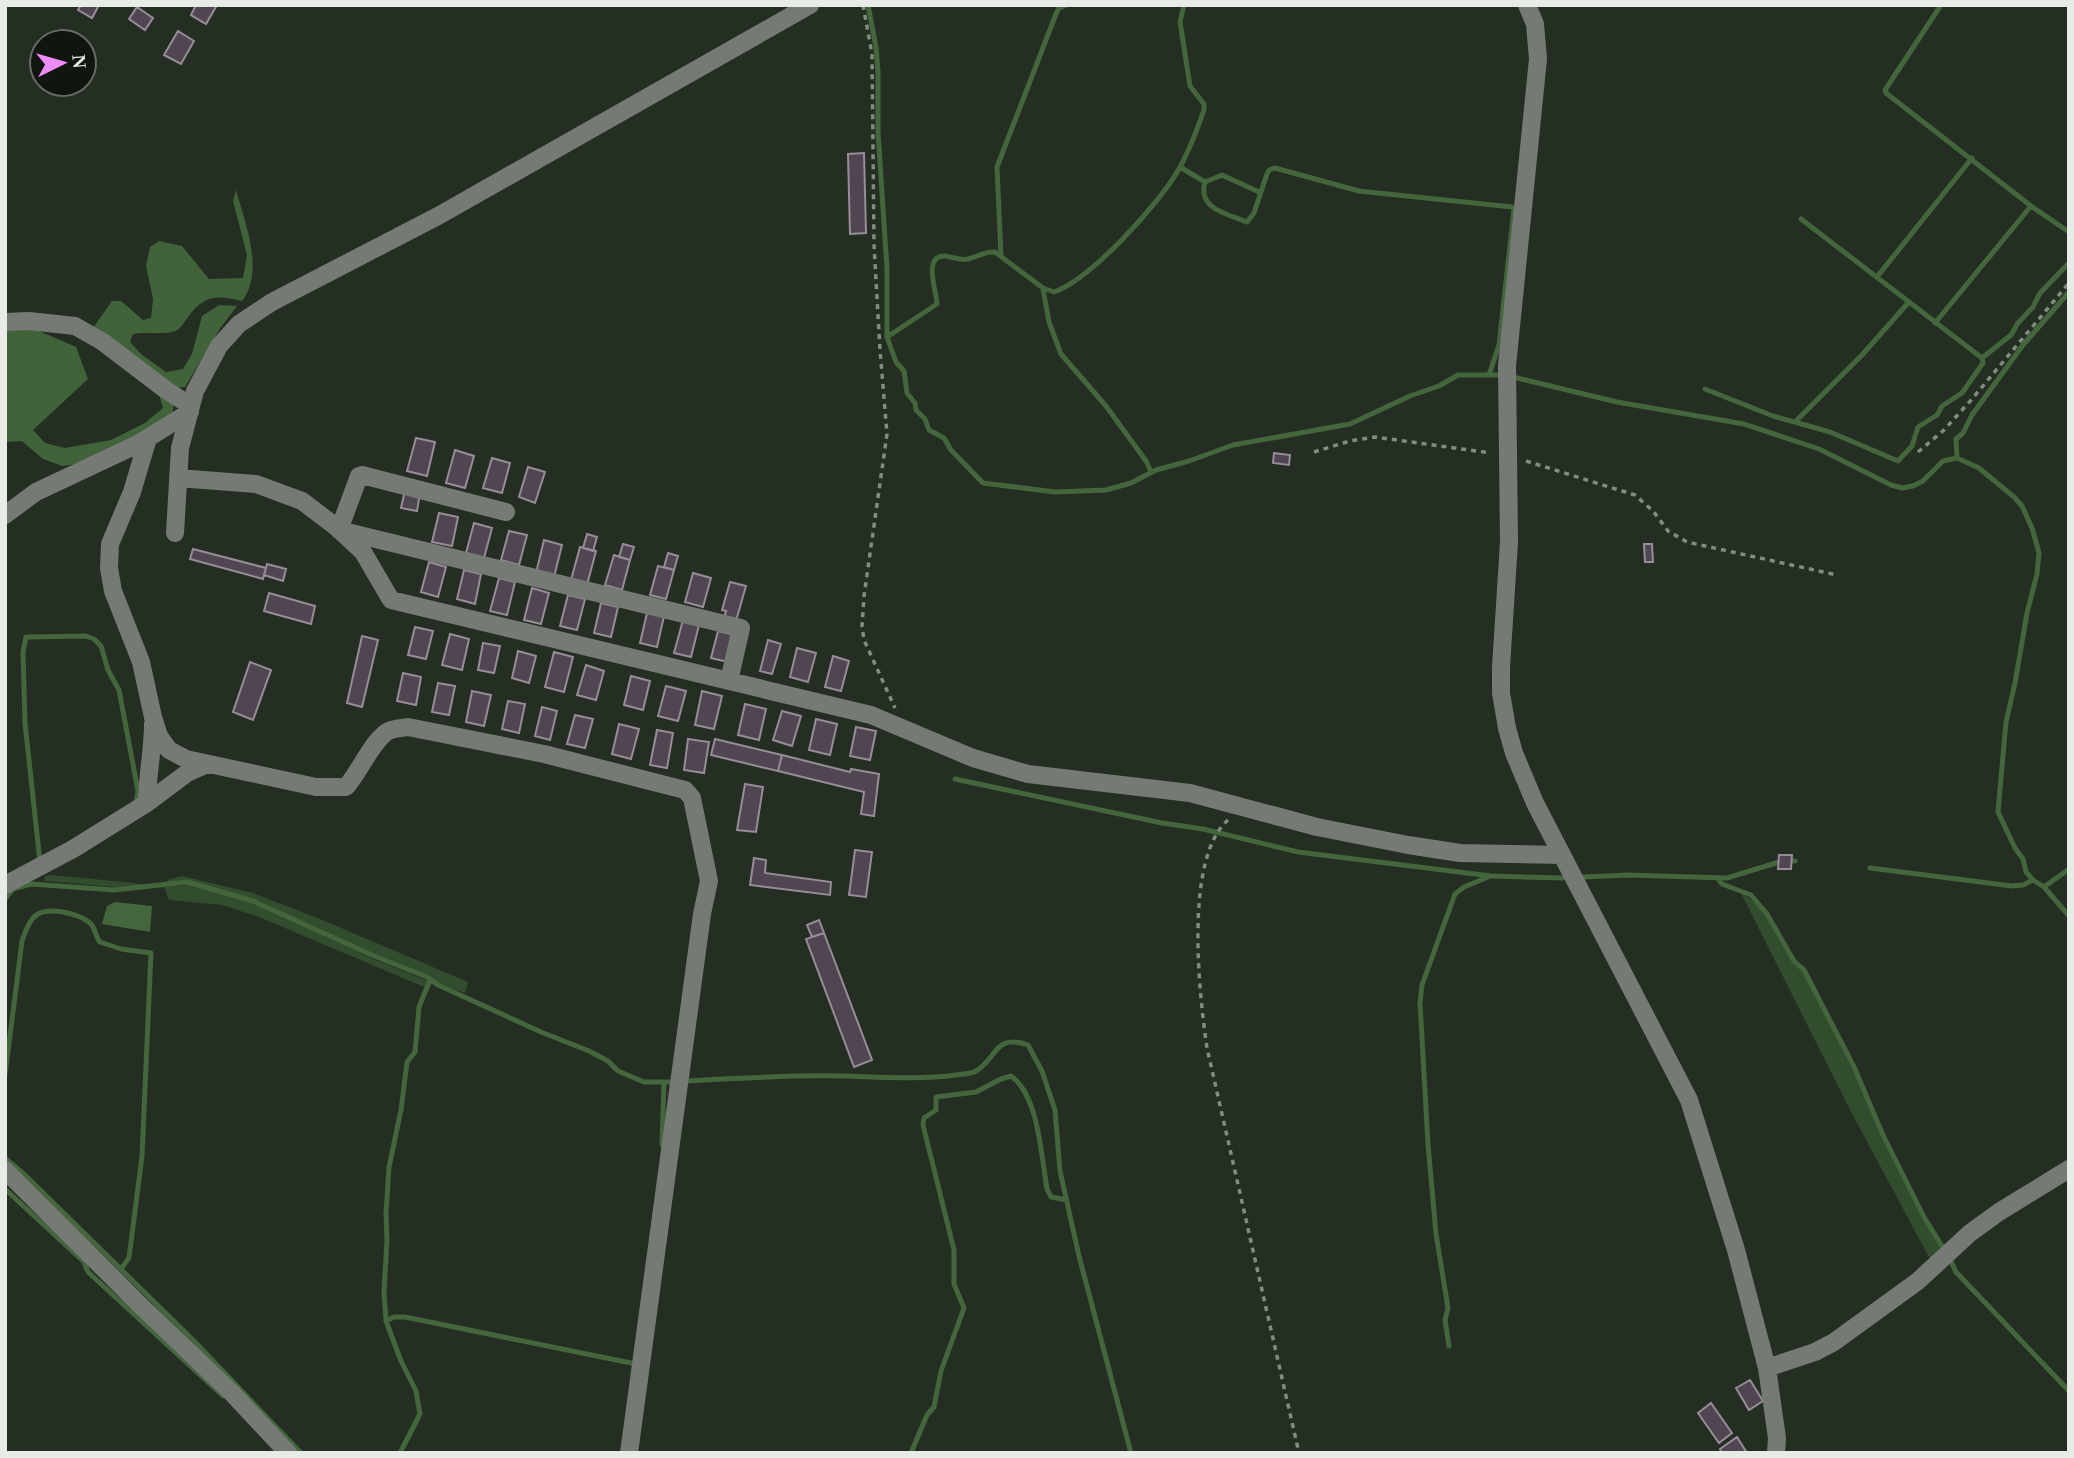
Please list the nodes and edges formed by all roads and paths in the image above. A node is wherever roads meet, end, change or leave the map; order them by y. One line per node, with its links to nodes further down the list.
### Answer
1 (810, 5): 6 (street)
2 (863, 5): 19 (path)
3 (1527, 5): 10 (street)
4 (2069, 283): 9 (path)
5 (5, 323): 6 (street)
6 (190, 409): 7 (street); 11 (street)
7 (148, 438): 13 (street); 18 (street)
8 (1314, 452): 10 (path)
9 (1918, 452)
10 (1507, 456): 16 (path); 23 (street)
11 (178, 478): 14 (street); 15 (street)
12 (506, 512): 14 (street)
13 (5, 515)
14 (339, 530): 17 (street); 17 (street)
15 (175, 533)
16 (1837, 575)
17 (729, 681): 19 (street)
18 (153, 718): 20 (street); 21 (street)
19 (895, 724): 22 (street)
20 (207, 764): 21 (street); 29 (street)
21 (147, 803): 24 (street)
22 (1243, 807): 23 (street); 30 (path)
23 (1562, 855): 27 (street)
24 (5, 885)
25 (2069, 1169): 27 (street)
26 (5, 1171): 28 (street)
27 (1767, 1368): 31 (street)
28 (288, 1453)
29 (629, 1453)
30 (1299, 1453)
31 (1776, 1453)

